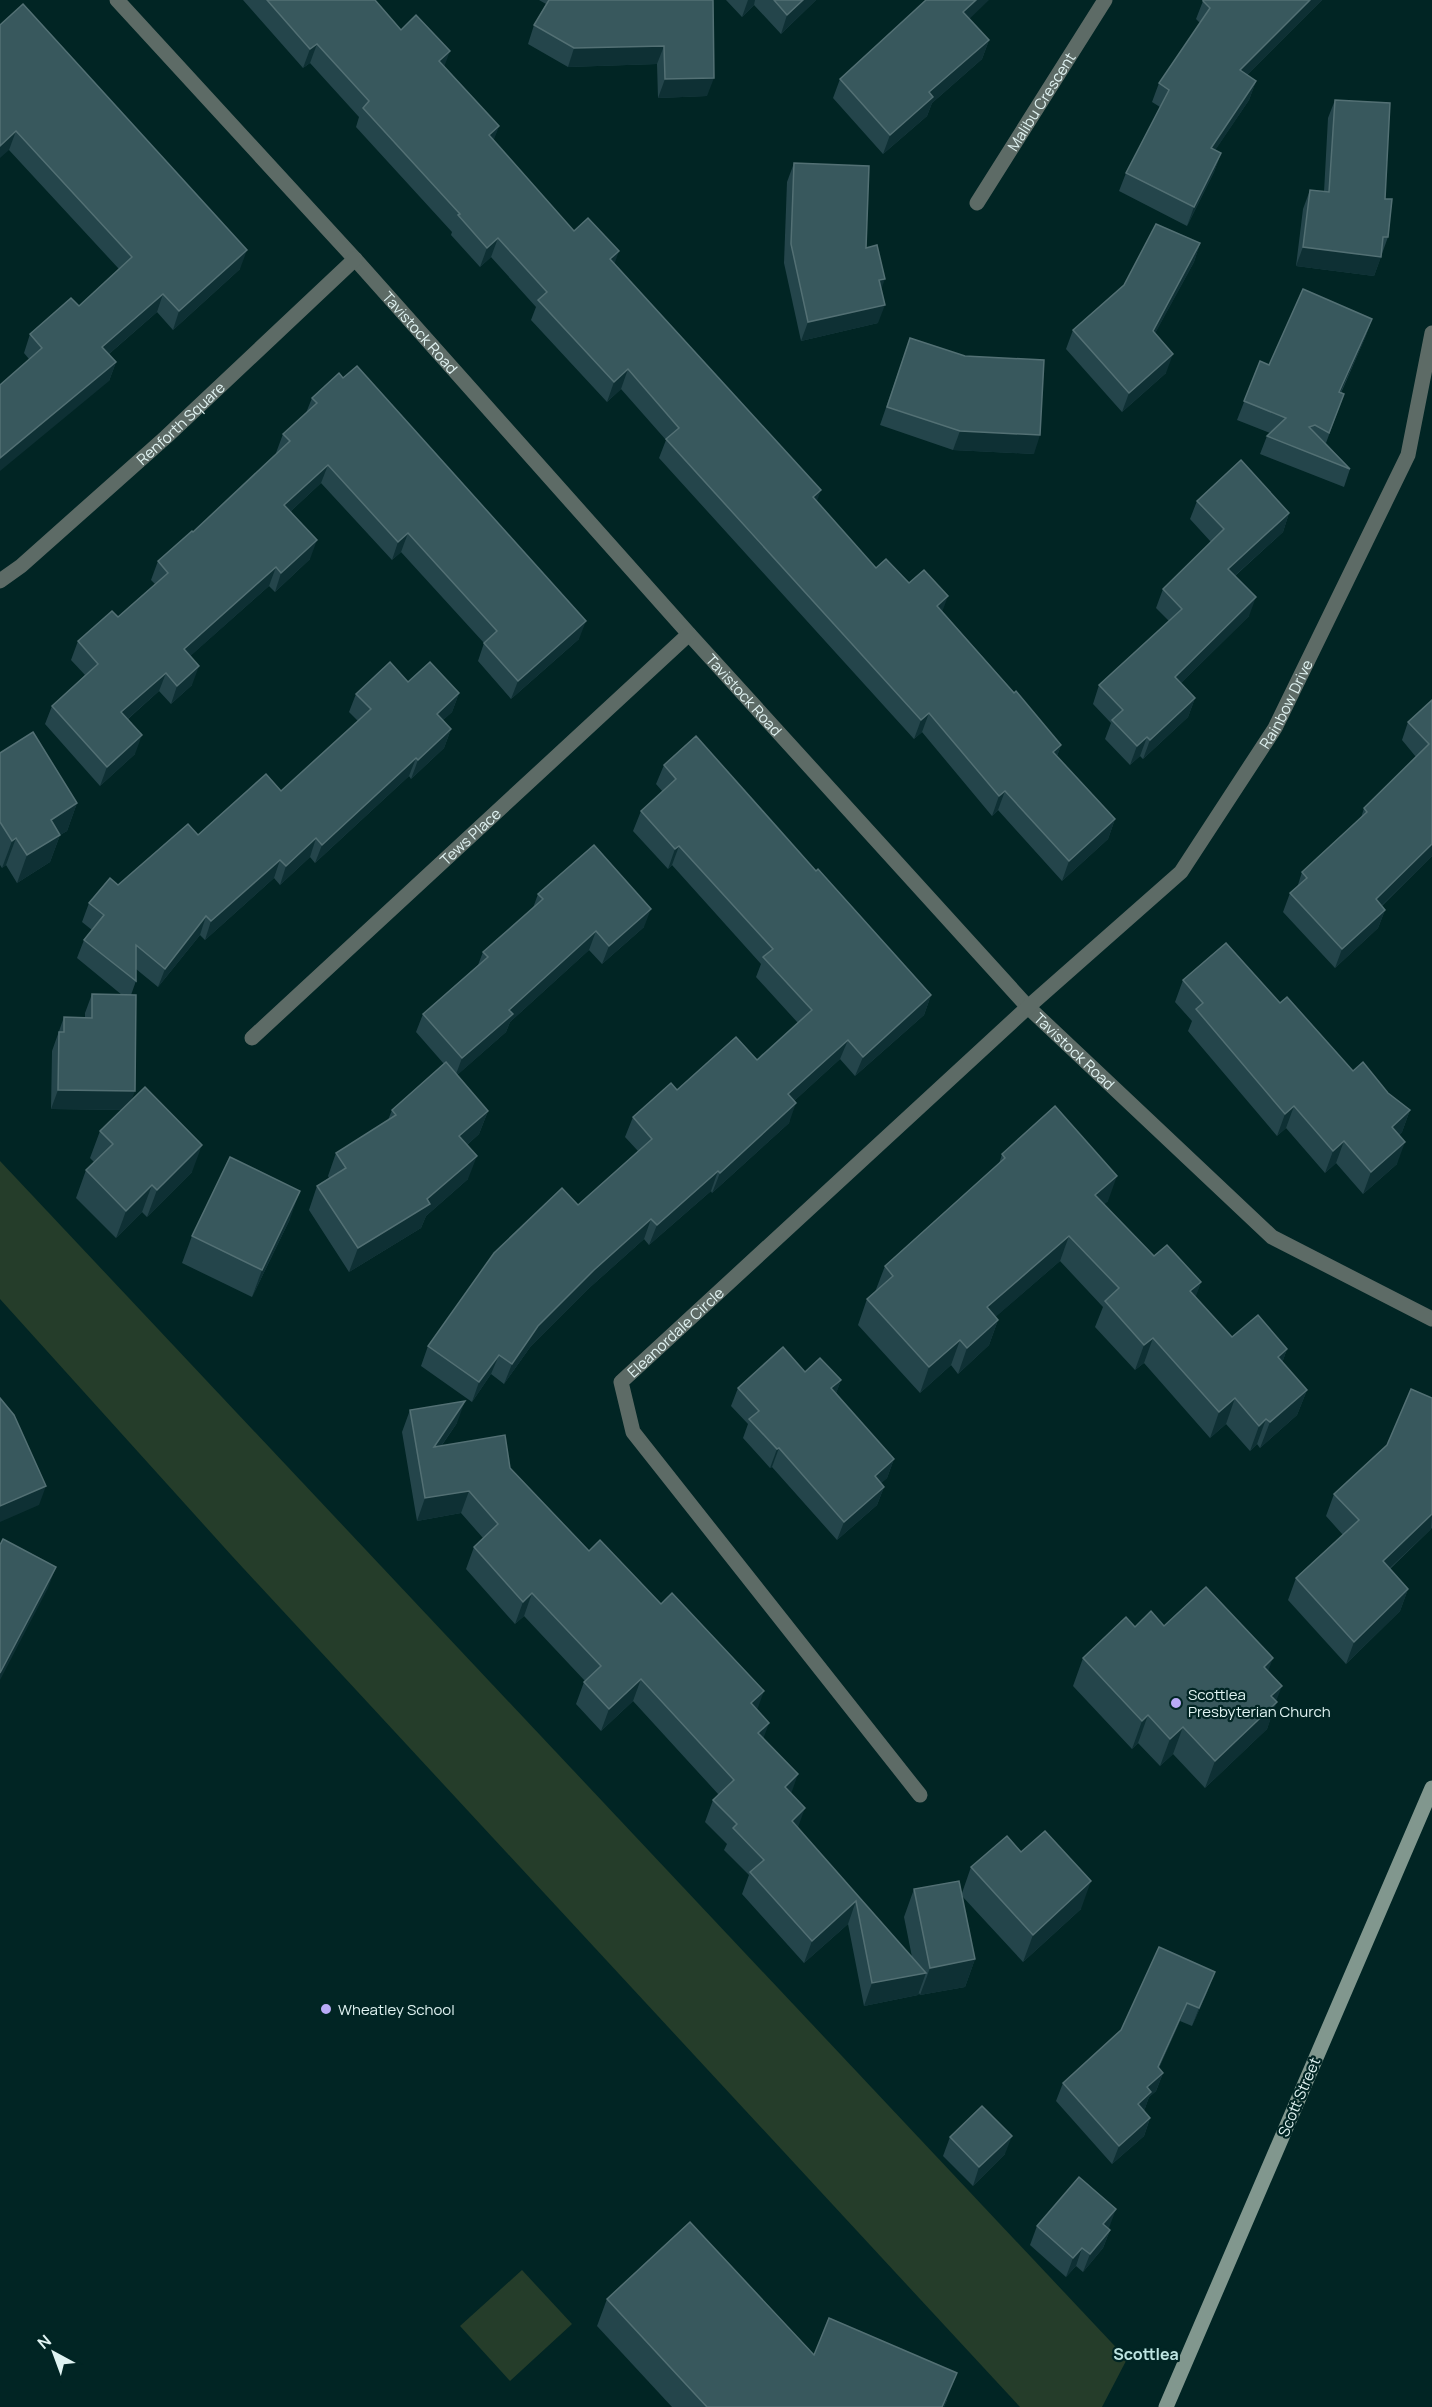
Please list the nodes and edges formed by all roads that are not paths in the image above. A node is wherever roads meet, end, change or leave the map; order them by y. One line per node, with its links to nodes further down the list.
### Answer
1 (117, 0): 4 (street, Tavistock Road)
2 (1105, 0): 3 (street, Malibu Crescent)
3 (977, 203)
4 (355, 259): 6 (street, Renforth Square); 7 (street, Tavistock Road)
5 (1432, 333): 8 (street, Rainbow Drive)
6 (0, 581)
7 (689, 634): 8 (street, Tavistock Road); 9 (street, Tews Place)
8 (1028, 1006): 10 (street, Tavistock Road); 12 (street, Eleanordale Circle)
9 (252, 1038)
10 (1432, 1319)
11 (1432, 1788): 13 (main road, Scott Street)
12 (920, 1795)
13 (1166, 2407)

